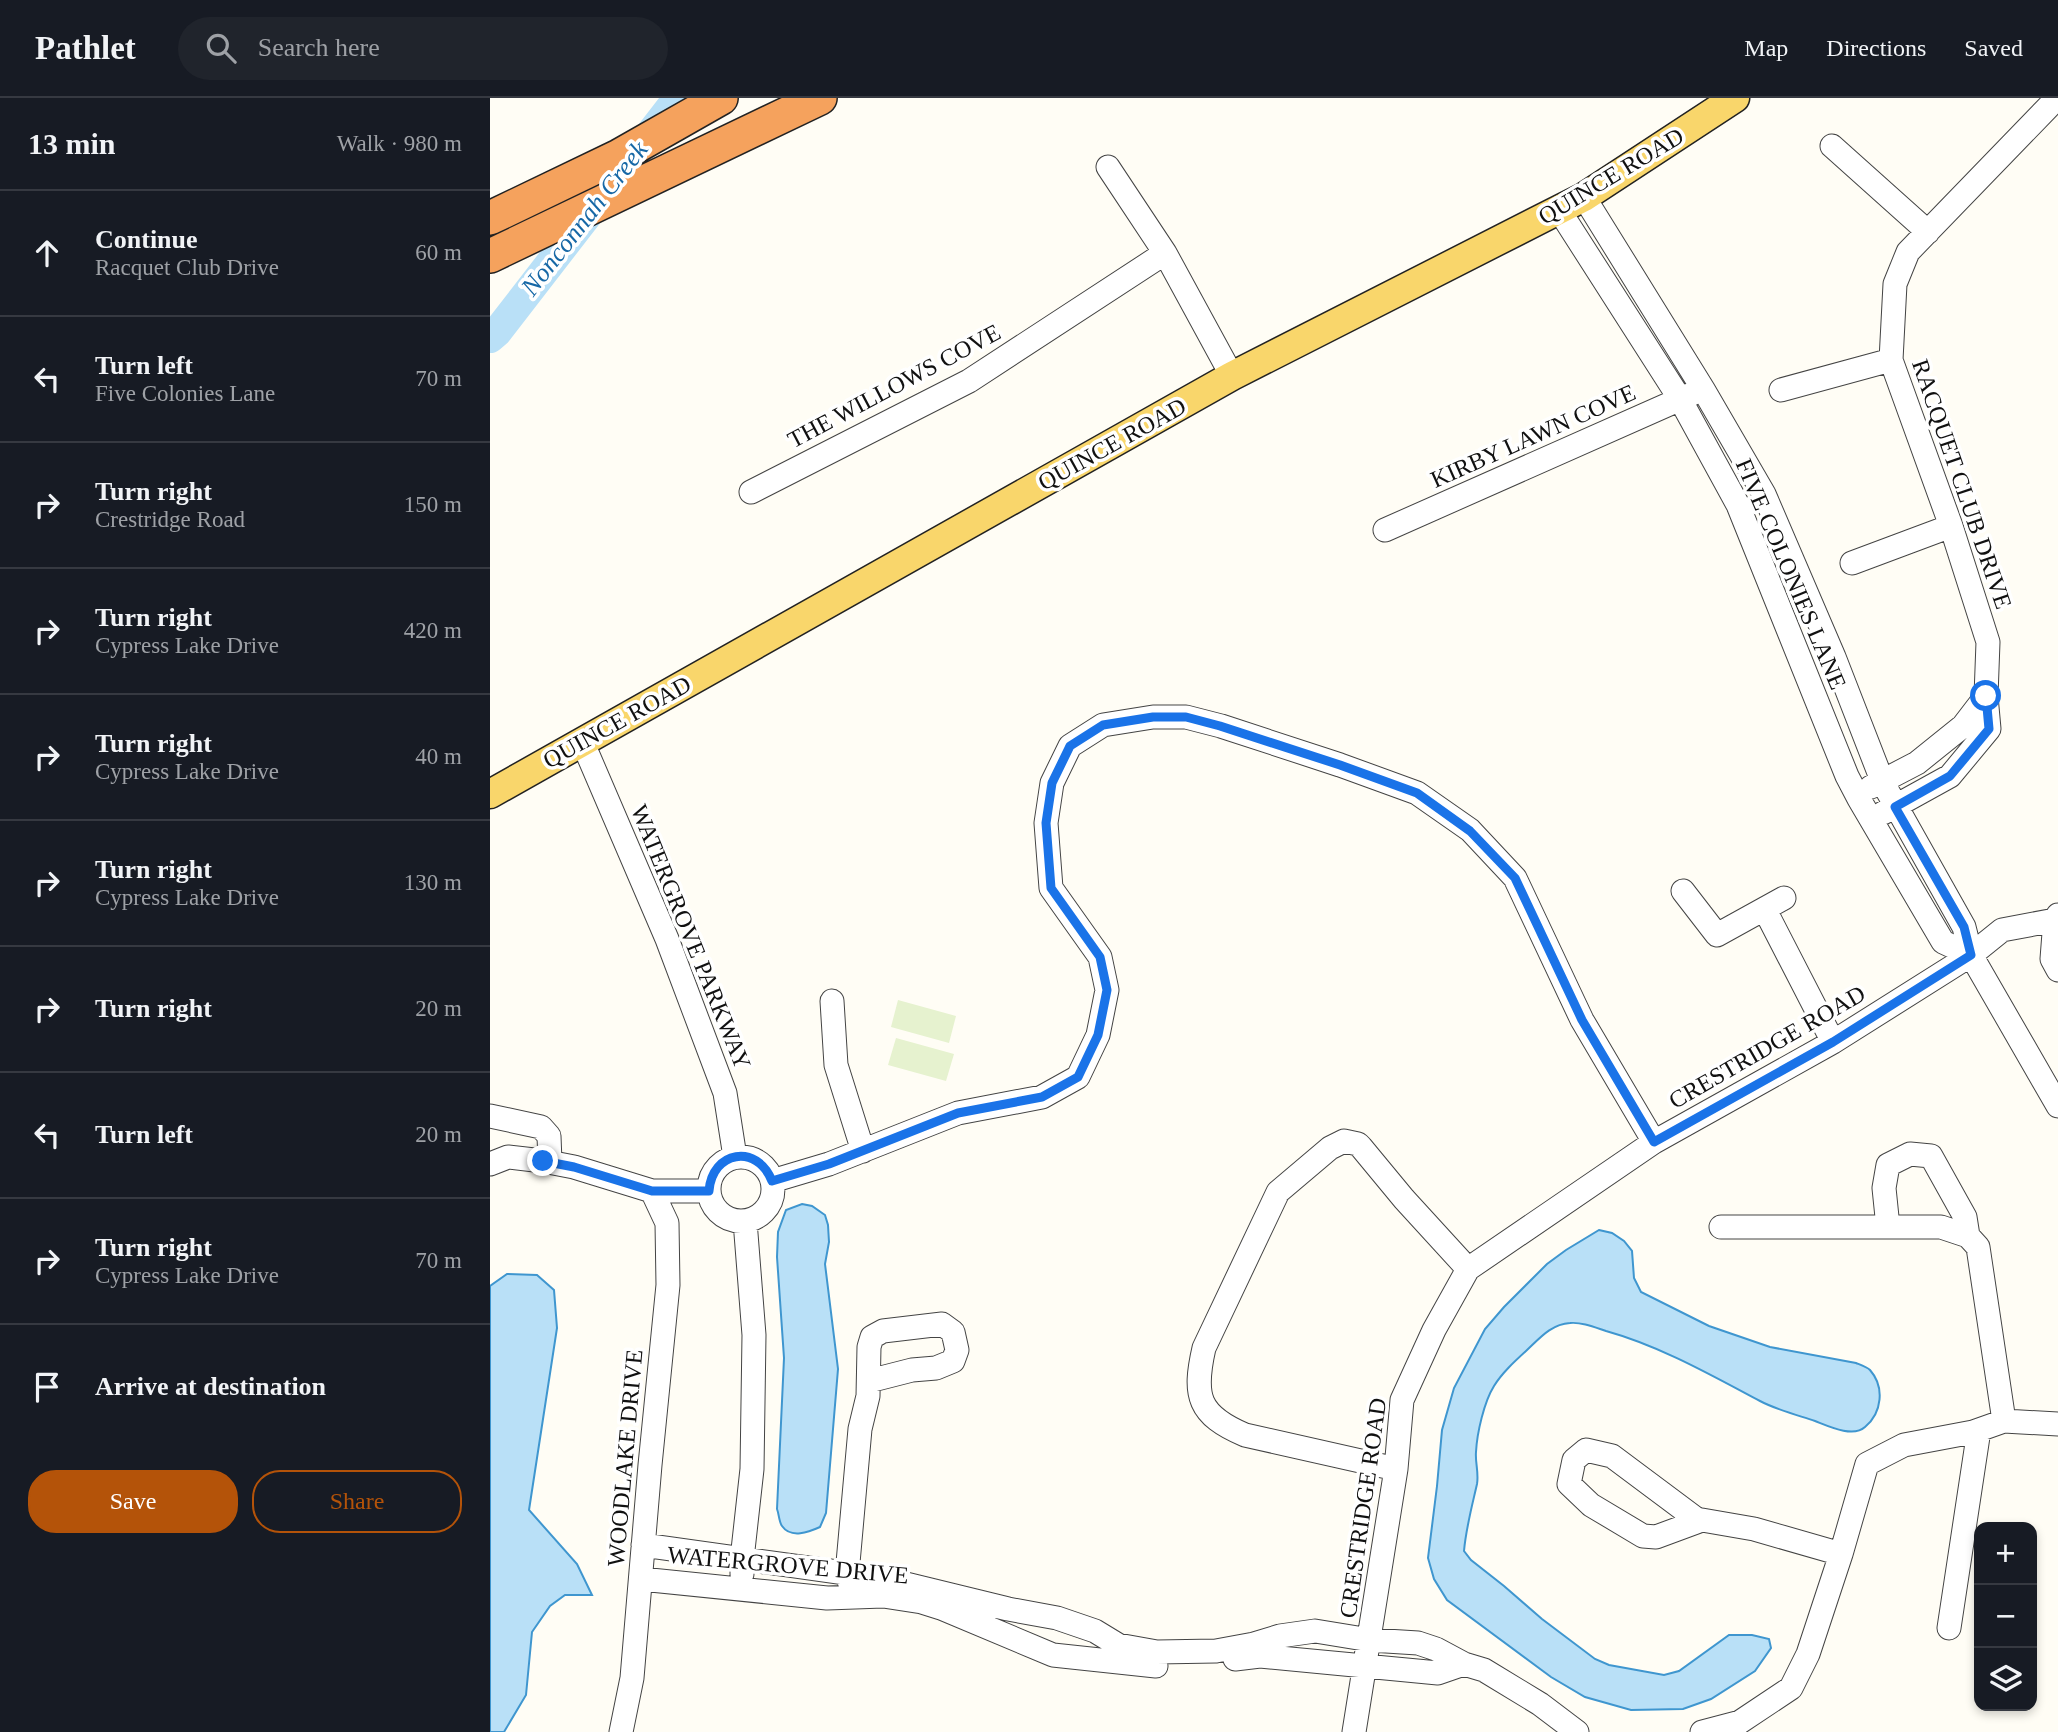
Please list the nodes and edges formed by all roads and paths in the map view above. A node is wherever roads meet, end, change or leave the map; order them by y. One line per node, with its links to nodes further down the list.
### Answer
1 (721, 98): 9 (highway)
2 (820, 98): 12 (highway)
3 (1735, 98): 7 (main road, QUINCE ROAD)
4 (2057, 98): 10 (street, RACQUET CLUB DRIVE)
5 (1832, 146): 10 (street)
6 (1108, 167): 11 (street)
7 (1584, 197): 8 (main road, QUINCE ROAD); 15 (street, FIVE COLONIES LANE)
8 (1559, 210): 14 (main road, QUINCE ROAD); 17 (street, FIVE COLONIES LANE)
9 (490, 218)
10 (1928, 232): 13 (street, RACQUET CLUB DRIVE)
11 (1165, 253): 14 (street); 18 (street, THE WILLOWS COVE)
12 (490, 256)
13 (1891, 360): 16 (street); 21 (street, RACQUET CLUB DRIVE)
14 (1232, 376): 25 (main road, QUINCE ROAD)
15 (1703, 389): 17 (street, KIRBY LAWN COVE); 19 (street, FIVE COLONIES LANE)
16 (1781, 390)
17 (1680, 399): 20 (street, FIVE COLONIES LANE); 22 (street, KIRBY LAWN COVE)
18 (751, 492)
19 (1764, 494): 20 (street); 26 (street, FIVE COLONIES LANE)
20 (1738, 505): 28 (street, FIVE COLONIES LANE)
21 (1951, 526): 23 (street); 24 (street, RACQUET CLUB DRIVE)
22 (1385, 530)
23 (1853, 563)
24 (1986, 696): 26 (street); 29 (street, RACQUET CLUB DRIVE)
25 (582, 741): 27 (main road, QUINCE ROAD); 41 (street, WATERGROVE PARKWAY)
26 (1883, 783): 28 (street); 29 (street, FIVE COLONIES LANE)
27 (490, 794)
28 (1856, 794): 30 (street, FIVE COLONIES LANE)
29 (1895, 807): 30 (street, RACQUET CLUB DRIVE); 33 (street, FIVE COLONIES LANE)
30 (1871, 818): 33 (street, FIVE COLONIES LANE)
31 (1683, 891): 36 (street)
32 (2057, 917): 33 (street, CRESTRIDGE ROAD); 34 (street)
33 (1971, 955): 36 (street, CRESTRIDGE ROAD); 37 (street, FIVE COLONIES LANE)
34 (2058, 970)
35 (832, 1001): 40 (street)
36 (1833, 1042): 39 (street, CRESTRIDGE ROAD)
37 (2058, 1106)
38 (490, 1116): 42 (street)
39 (1654, 1142): 40 (street); 51 (street, CRESTRIDGE ROAD)
40 (863, 1151): 44 (street)
41 (735, 1157): 44 (street); 46 (street)
42 (550, 1162): 43 (street); 45 (street)
43 (490, 1164)
44 (772, 1181): 47 (street)
45 (652, 1191): 46 (street); 58 (street, WOODLAKE DRIVE)
46 (709, 1191): 47 (street)
47 (745, 1221): 60 (street)
48 (1721, 1227): 49 (street)
49 (1888, 1227): 50 (street); 50 (street)
50 (1968, 1236): 53 (street)
51 (1468, 1269): 56 (street, CRESTRIDGE ROAD); 56 (street)
52 (869, 1381): 61 (street)
53 (2004, 1421): 54 (street); 55 (street)
54 (2058, 1424)
55 (1979, 1430): 59 (street); 65 (street)
56 (1395, 1469): 66 (street, CRESTRIDGE ROAD)
57 (1699, 1521): 57 (street); 59 (street)
58 (643, 1545): 60 (street); 62 (street, WOODLAKE DRIVE)
59 (1841, 1554): 72 (street)
60 (742, 1559): 61 (street); 63 (street)
61 (847, 1574): 64 (street); 66 (street)
62 (640, 1579): 63 (street, WATERGROVE DRIVE); 69 (street, WOODLAKE DRIVE)
63 (743, 1590): 64 (street, WATERGROVE DRIVE)
64 (855, 1597): 68 (street, WATERGROVE DRIVE)
65 (1949, 1628)
66 (1370, 1640): 67 (street); 68 (street, CRESTRIDGE ROAD)
67 (1464, 1664): 68 (street, WATERGROVE DRIVE); 71 (street)
68 (1365, 1665): 70 (street, CRESTRIDGE ROAD)
69 (621, 1732)
70 (1354, 1732)
71 (1577, 1732)
72 (1702, 1732)

